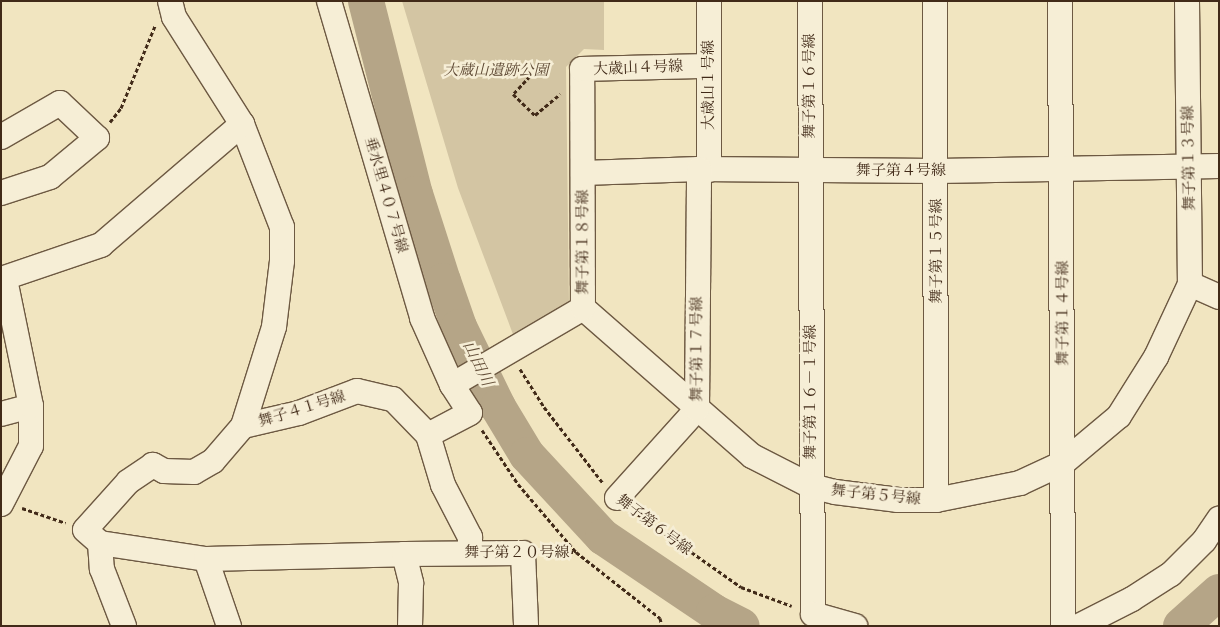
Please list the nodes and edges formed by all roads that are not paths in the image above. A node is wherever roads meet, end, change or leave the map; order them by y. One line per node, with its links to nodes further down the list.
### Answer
1 (329, 1): 23 (street, 垂水里４０７号線)
2 (709, 1): 8 (street, 大歳山１号線)
3 (810, 1): 15 (street, 舞子第１６号線)
4 (936, 1): 16 (street, 舞子第１５号線)
5 (1060, 1): 13 (street, 舞子第１４号線)
6 (1186, 1): 11 (street, 舞子第１３号線)
7 (164, 10): 9 (street)
8 (708, 66): 14 (street, 大歳山１号線); 17 (street, 大歳山４号線)
9 (242, 124): 19 (street); 27 (street)
10 (1, 137): 18 (street)
11 (1190, 166): 12 (street, 舞子第４号線); 13 (street, 舞子第４号線); 20 (street, 舞子第１３号線)
12 (1219, 166)
13 (1063, 168): 16 (street, 舞子第４号線); 29 (street, 舞子第１４号線)
14 (704, 169): 15 (street, 舞子第４号線); 17 (street, 舞子第４号線); 25 (street, 舞子第１７号線)
15 (809, 171): 16 (street, 舞子第４号線); 30 (street, 舞子第１６－１号線)
16 (937, 171): 32 (street, 舞子第１５号線)
17 (583, 173): 22 (street, 舞子第１８号線)
18 (1, 193)
19 (3, 279): 24 (street)
20 (1190, 284): 21 (street); 29 (street, 舞子第５号線)
21 (1219, 297)
22 (583, 308): 23 (street, 舞子第１８号線); 25 (street, 舞子第５号線)
23 (452, 385): 28 (street, 垂水里４０７号線)
24 (31, 406): 26 (street); 33 (street)
25 (697, 409): 30 (street, 舞子第５号線); 31 (street, 舞子第１７号線)
26 (1, 414)
27 (243, 426): 28 (street, 舞子４１号線); 35 (street)
28 (428, 434): 37 (street, 舞子４１号線)
29 (1063, 463): 32 (street, 舞子第５号線); 44 (street, 舞子第１４号線)
30 (811, 486): 32 (street, 舞子第５号線); 43 (street, 舞子第１６－１号線)
31 (616, 498)
32 (936, 500)
33 (4, 501)
34 (1219, 518): 45 (street)
35 (93, 536): 38 (street, 舞子第２０号線); 39 (street)
36 (404, 554): 37 (street, 舞子第２０号線); 38 (street, 舞子第２０号線); 41 (street)
37 (470, 554): 42 (street, 舞子第２０号線)
38 (206, 559): 40 (street)
39 (124, 626)
40 (229, 626)
41 (410, 626)
42 (526, 626)
43 (855, 626)
44 (1063, 626)
45 (1079, 626)

